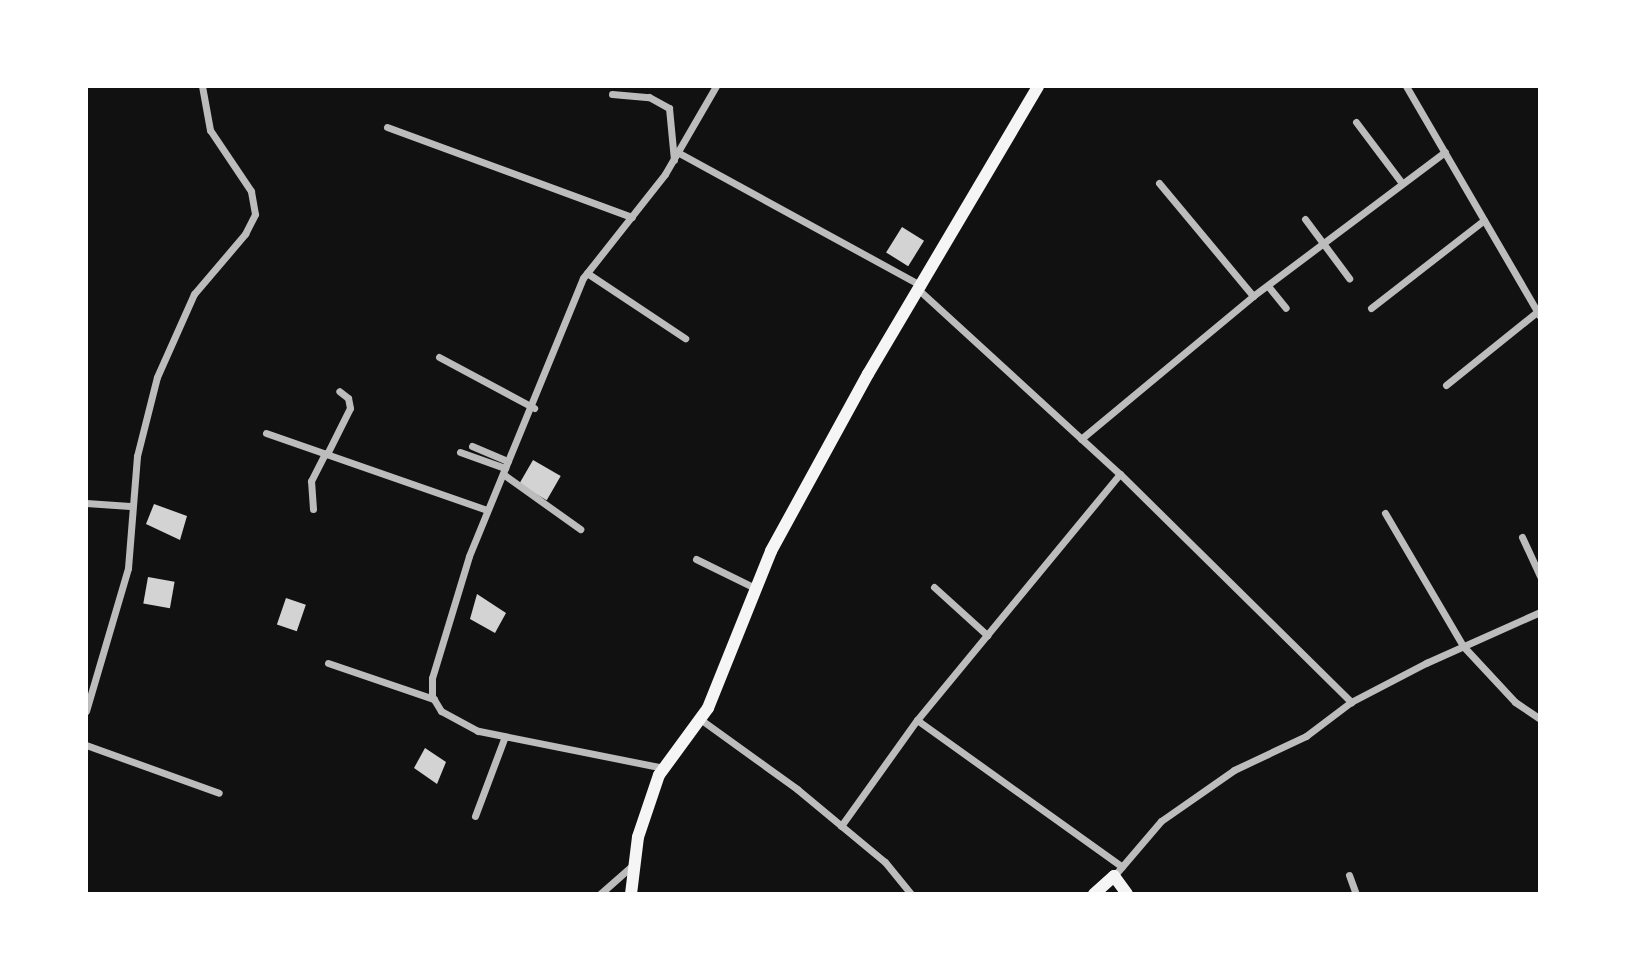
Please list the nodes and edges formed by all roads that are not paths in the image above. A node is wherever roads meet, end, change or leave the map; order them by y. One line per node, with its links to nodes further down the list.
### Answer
1 (202, 86): 38 (street)
2 (716, 86): 9 (street)
3 (1038, 86): 20 (main road)
4 (1406, 86): 8 (street)
5 (612, 94): 10 (street)
6 (1356, 122): 11 (street)
7 (387, 127): 13 (street)
8 (1445, 152): 11 (street); 15 (street)
9 (679, 153): 10 (street); 20 (street)
10 (674, 161): 13 (street)
11 (1401, 182): 16 (street)
12 (1159, 183): 21 (street)
13 (632, 217): 17 (street)
14 (1305, 219): 16 (street)
15 (1484, 220): 23 (street); 24 (street)
16 (1325, 243): 18 (street); 19 (street)
17 (587, 273): 25 (street); 29 (street)
18 (1349, 278)
19 (1268, 286): 21 (street); 22 (street)
20 (921, 288): 31 (street); 47 (main road)
21 (1253, 296): 31 (street)
22 (1286, 308)
23 (1371, 308)
24 (1539, 314): 27 (street)
25 (685, 338)
26 (439, 357): 29 (street)
27 (1447, 385)
28 (339, 391): 34 (street)
29 (534, 408): 35 (street)
30 (266, 433): 34 (street)
31 (1081, 439): 36 (street)
32 (472, 446): 35 (street)
33 (460, 453): 35 (street)
34 (326, 454): 39 (street); 40 (street)
35 (505, 468): 40 (street); 42 (street)
36 (1120, 474): 49 (street); 53 (street)
37 (86, 503): 38 (street)
38 (130, 506): 54 (street)
39 (313, 509)
40 (486, 510): 52 (street)
41 (1385, 513): 50 (street)
42 (580, 528)
43 (1522, 537): 45 (street)
44 (696, 559): 47 (street)
45 (1540, 576)
46 (934, 587): 49 (street)
47 (755, 588): 55 (main road)
48 (1540, 612): 50 (street)
49 (987, 635): 57 (street)
50 (1463, 646): 53 (street); 56 (street)
51 (327, 663): 52 (street)
52 (434, 699): 58 (street)
53 (1351, 702): 65 (street)
54 (86, 711)
55 (700, 719): 60 (main road); 63 (street)
56 (1540, 719)
57 (917, 720): 63 (street); 65 (street)
58 (504, 739): 60 (street); 62 (street)
59 (86, 744): 61 (street)
60 (664, 768): 64 (main road)
61 (219, 793)
62 (475, 816)
63 (841, 826): 69 (street)
64 (633, 864): 67 (street); 68 (main road)
65 (1118, 871): 70 (main road); 71 (main road)
66 (1349, 875): 72 (street)
67 (600, 894)
68 (631, 894)
69 (911, 894)
70 (1094, 894)
71 (1127, 894)
72 (1356, 894)

